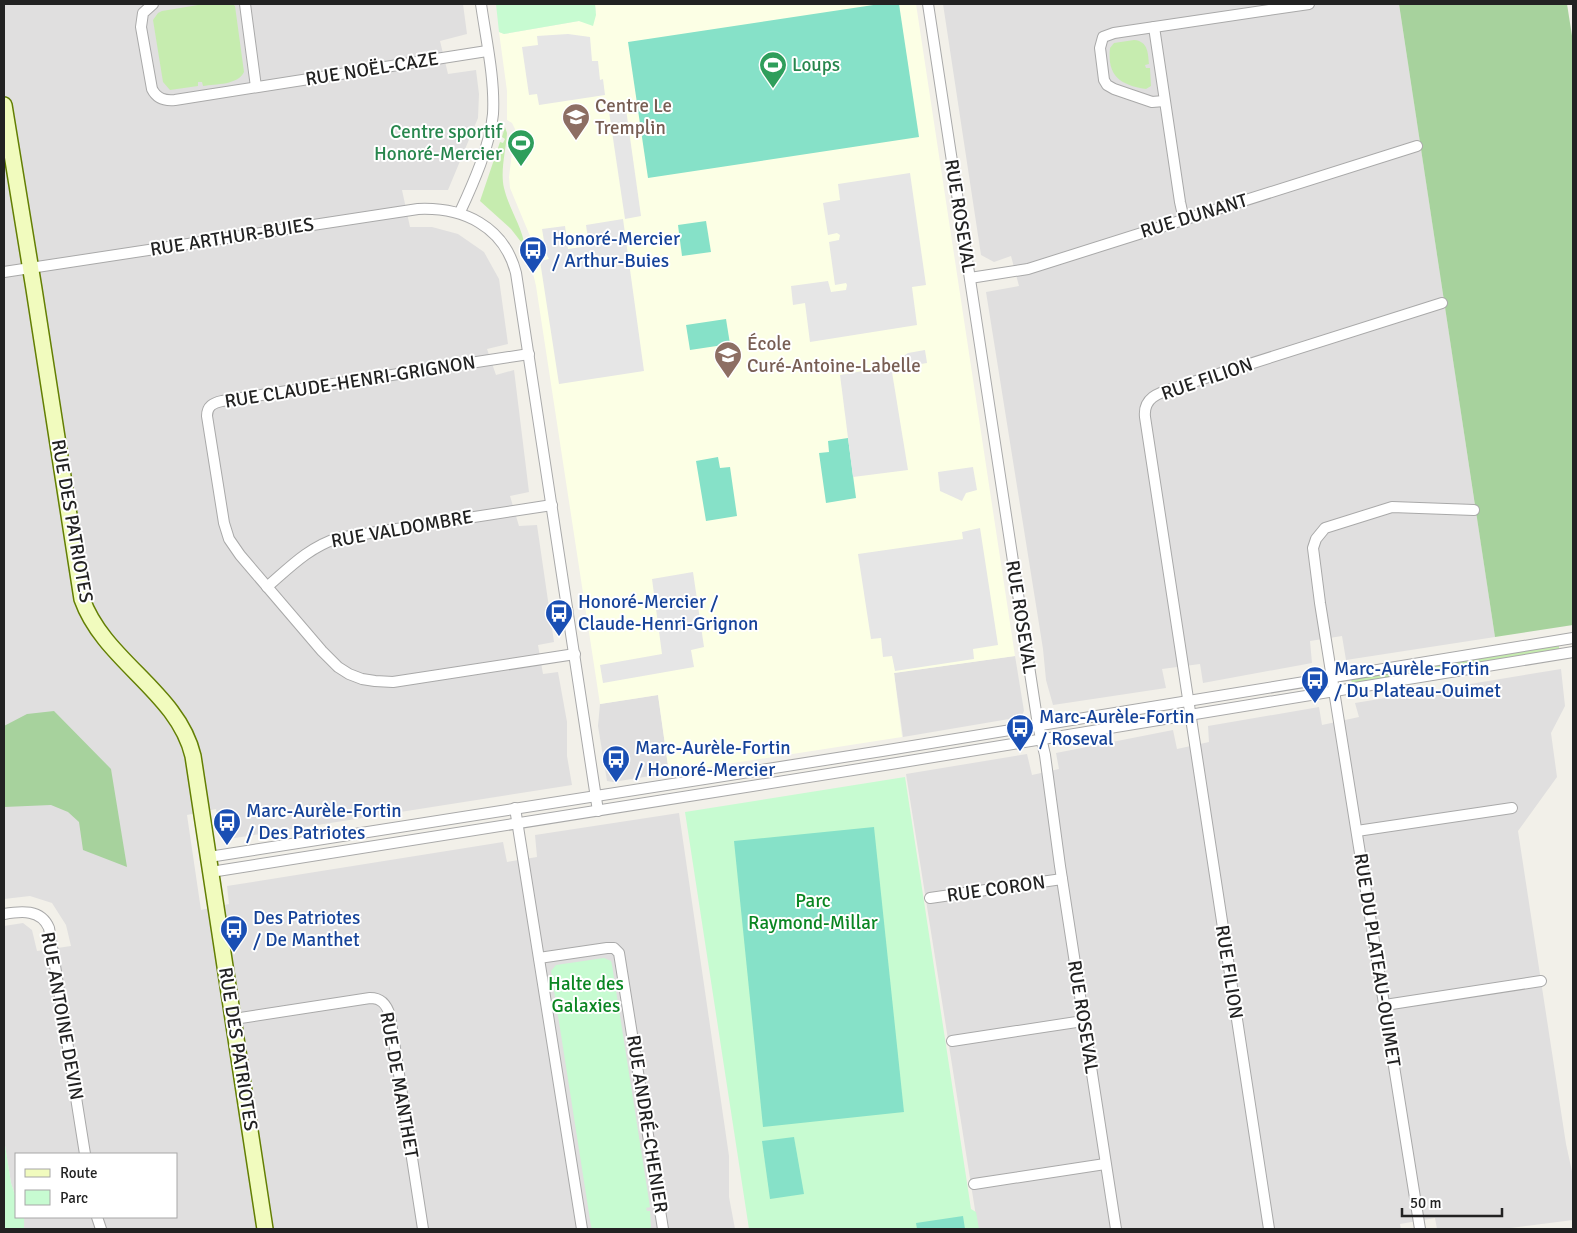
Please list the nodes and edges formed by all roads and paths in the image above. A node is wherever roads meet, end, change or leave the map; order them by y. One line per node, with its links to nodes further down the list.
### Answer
1 (153, 4): 8 (street, RUE NOËL-CAZE)
2 (245, 4): 8 (street)
3 (481, 4): 7 (street)
4 (928, 4): 16 (street, RUE ROSEVAL)
5 (1309, 4): 6 (street)
6 (1154, 27): 9 (street); 9 (street)
7 (487, 51): 8 (street, RUE NOËL-CAZE); 12 (street)
8 (256, 87)
9 (1164, 101): 13 (street)
10 (4, 104): 14 (street, RUE DES PATRIOTES)
11 (1418, 146): 13 (street, RUE DUNANT)
12 (460, 212): 14 (street, RUE ARTHUR-BUIES); 18 (street)
13 (1184, 220): 16 (street, RUE DUNANT)
14 (31, 268): 15 (street, RUE ARTHUR-BUIES); 37 (street, RUE DES PATRIOTES)
15 (4, 272)
16 (970, 278): 29 (street, RUE ROSEVAL)
17 (1442, 303): 27 (street, RUE FILION)
18 (529, 354): 19 (street); 21 (street, RUE CLAUDE-HENRI-GRIGNON)
19 (552, 505): 21 (street, RUE VALDOMBRE); 24 (street)
20 (1474, 510): 25 (street)
21 (267, 587): 24 (street, RUE CLAUDE-HENRI-GRIGNON)
22 (1573, 638): 25 (street)
23 (1573, 652): 26 (street)
24 (575, 654): 31 (street)
25 (1332, 676): 26 (street, RUE DU PLATEAU-OUIMET); 27 (street)
26 (1335, 692): 28 (street); 36 (street, RUE DU PLATEAU-OUIMET)
27 (1187, 701): 28 (street, RUE FILION); 29 (street)
28 (1189, 714): 30 (street); 55 (street, RUE FILION)
29 (1038, 725): 30 (street, RUE ROSEVAL); 31 (street)
30 (1040, 739): 34 (street); 38 (street, RUE ROSEVAL)
31 (595, 796): 32 (street); 34 (street)
32 (515, 808): 35 (street); 37 (street)
33 (1512, 808): 36 (street)
34 (598, 811): 35 (street)
35 (518, 824): 37 (street); 41 (street)
36 (1357, 831): 43 (street, RUE DU PLATEAU-OUIMET)
37 (210, 865): 44 (street, RUE DES PATRIOTES)
38 (1062, 879): 39 (street, RUE CORON); 45 (street, RUE ROSEVAL)
39 (930, 898)
40 (4, 914): 47 (street, RUE ANTOINE DEVIN)
41 (539, 958): 52 (street); 53 (street, RUE ANDRÉ-CHENIER)
42 (1541, 981): 43 (street)
43 (1384, 1005): 56 (street, RUE DU PLATEAU-OUIMET)
44 (234, 1019): 50 (street, RUE DES PATRIOTES); 51 (street, RUE DE MANTHET)
45 (1083, 1021): 46 (street); 48 (street, RUE ROSEVAL)
46 (952, 1041)
47 (85, 1153)
48 (1105, 1164): 49 (street); 54 (street, RUE ROSEVAL)
49 (974, 1184)
50 (265, 1229)
51 (423, 1229)
52 (582, 1229)
53 (663, 1229)
54 (1116, 1229)
55 (1269, 1229)
56 (1420, 1229)

